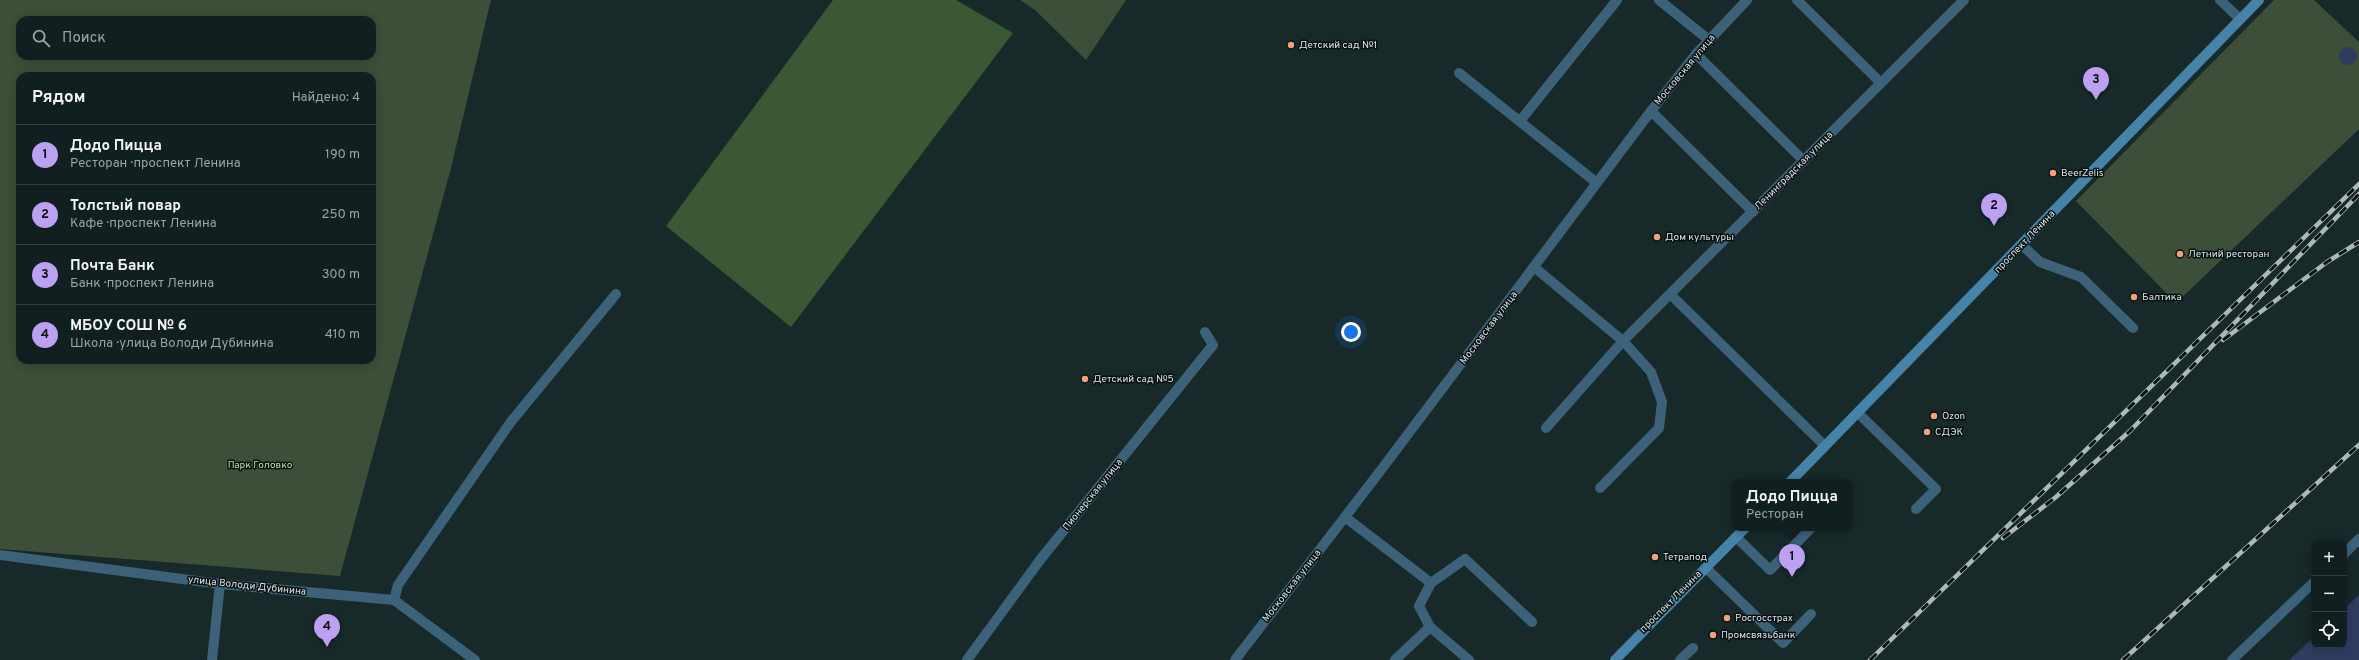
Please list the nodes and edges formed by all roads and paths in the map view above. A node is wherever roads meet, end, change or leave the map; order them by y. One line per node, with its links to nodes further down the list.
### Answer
1 (1617, 0): 14 (street)
2 (1659, 0): 9 (street)
3 (1747, 0): 9 (street, Московская улица)
4 (1797, 0): 12 (street)
5 (1964, 0): 12 (street, Ленинградская улица)
6 (2220, 0): 8 (street)
7 (2259, 0): 8 (main road, проспект Ленина)
8 (2240, 19): 18 (main road, проспект Ленина)
9 (1710, 40): 10 (street, Московская улица)
10 (1696, 54): 13 (street, Московская улица); 15 (street)
11 (1459, 73): 14 (street)
12 (1881, 83): 15 (street, Ленинградская улица)
13 (1651, 111): 16 (street, Московская улица); 17 (street)
14 (1520, 121): 16 (street)
15 (1804, 161): 17 (street, Ленинградская улица)
16 (1597, 184): 19 (street, Московская улица)
17 (1753, 212): 21 (street, Ленинградская улица)
18 (2022, 245): 22 (street); 25 (main road, проспект Ленина)
19 (1534, 267): 24 (street); 31 (street, Московская улица)
20 (616, 294): 42 (street)
21 (1670, 294): 24 (street, Ленинградская улица); 27 (street)
22 (2133, 328)
23 (1205, 332): 49 (street, Пионерская улица)
24 (1623, 341): 26 (street, Ленинградская улица); 29 (street)
25 (1858, 413): 27 (main road, проспект Ленина); 30 (street)
26 (1546, 428)
27 (1825, 446): 28 (main road, проспект Ленина)
28 (1793, 479)
29 (1600, 488)
30 (1916, 509)
31 (1345, 517): 39 (street); 50 (street, Московская улица)
32 (1742, 531): 34 (main road, проспект Ленина)
33 (1808, 531): 34 (street)
34 (1736, 537): 38 (main road, проспект Ленина)
35 (2359, 539): 36 (street)
36 (2347, 551)
37 (0, 555): 40 (street, улица Володи Дубинина)
38 (1706, 568): 43 (street); 53 (main road, проспект Ленина)
39 (1431, 583): 44 (street); 45 (street)
40 (220, 584): 42 (street, улица Володи Дубинина); 47 (street)
41 (2311, 585): 55 (street)
42 (394, 600): 48 (street)
43 (1811, 614)
44 (1532, 622)
45 (1430, 627): 51 (street); 52 (street)
46 (1692, 648): 54 (street)
47 (212, 660)
48 (475, 660)
49 (967, 660)
50 (1235, 660)
51 (1395, 660)
52 (1469, 660)
53 (1615, 660)
54 (1680, 660)
55 (2232, 660)

